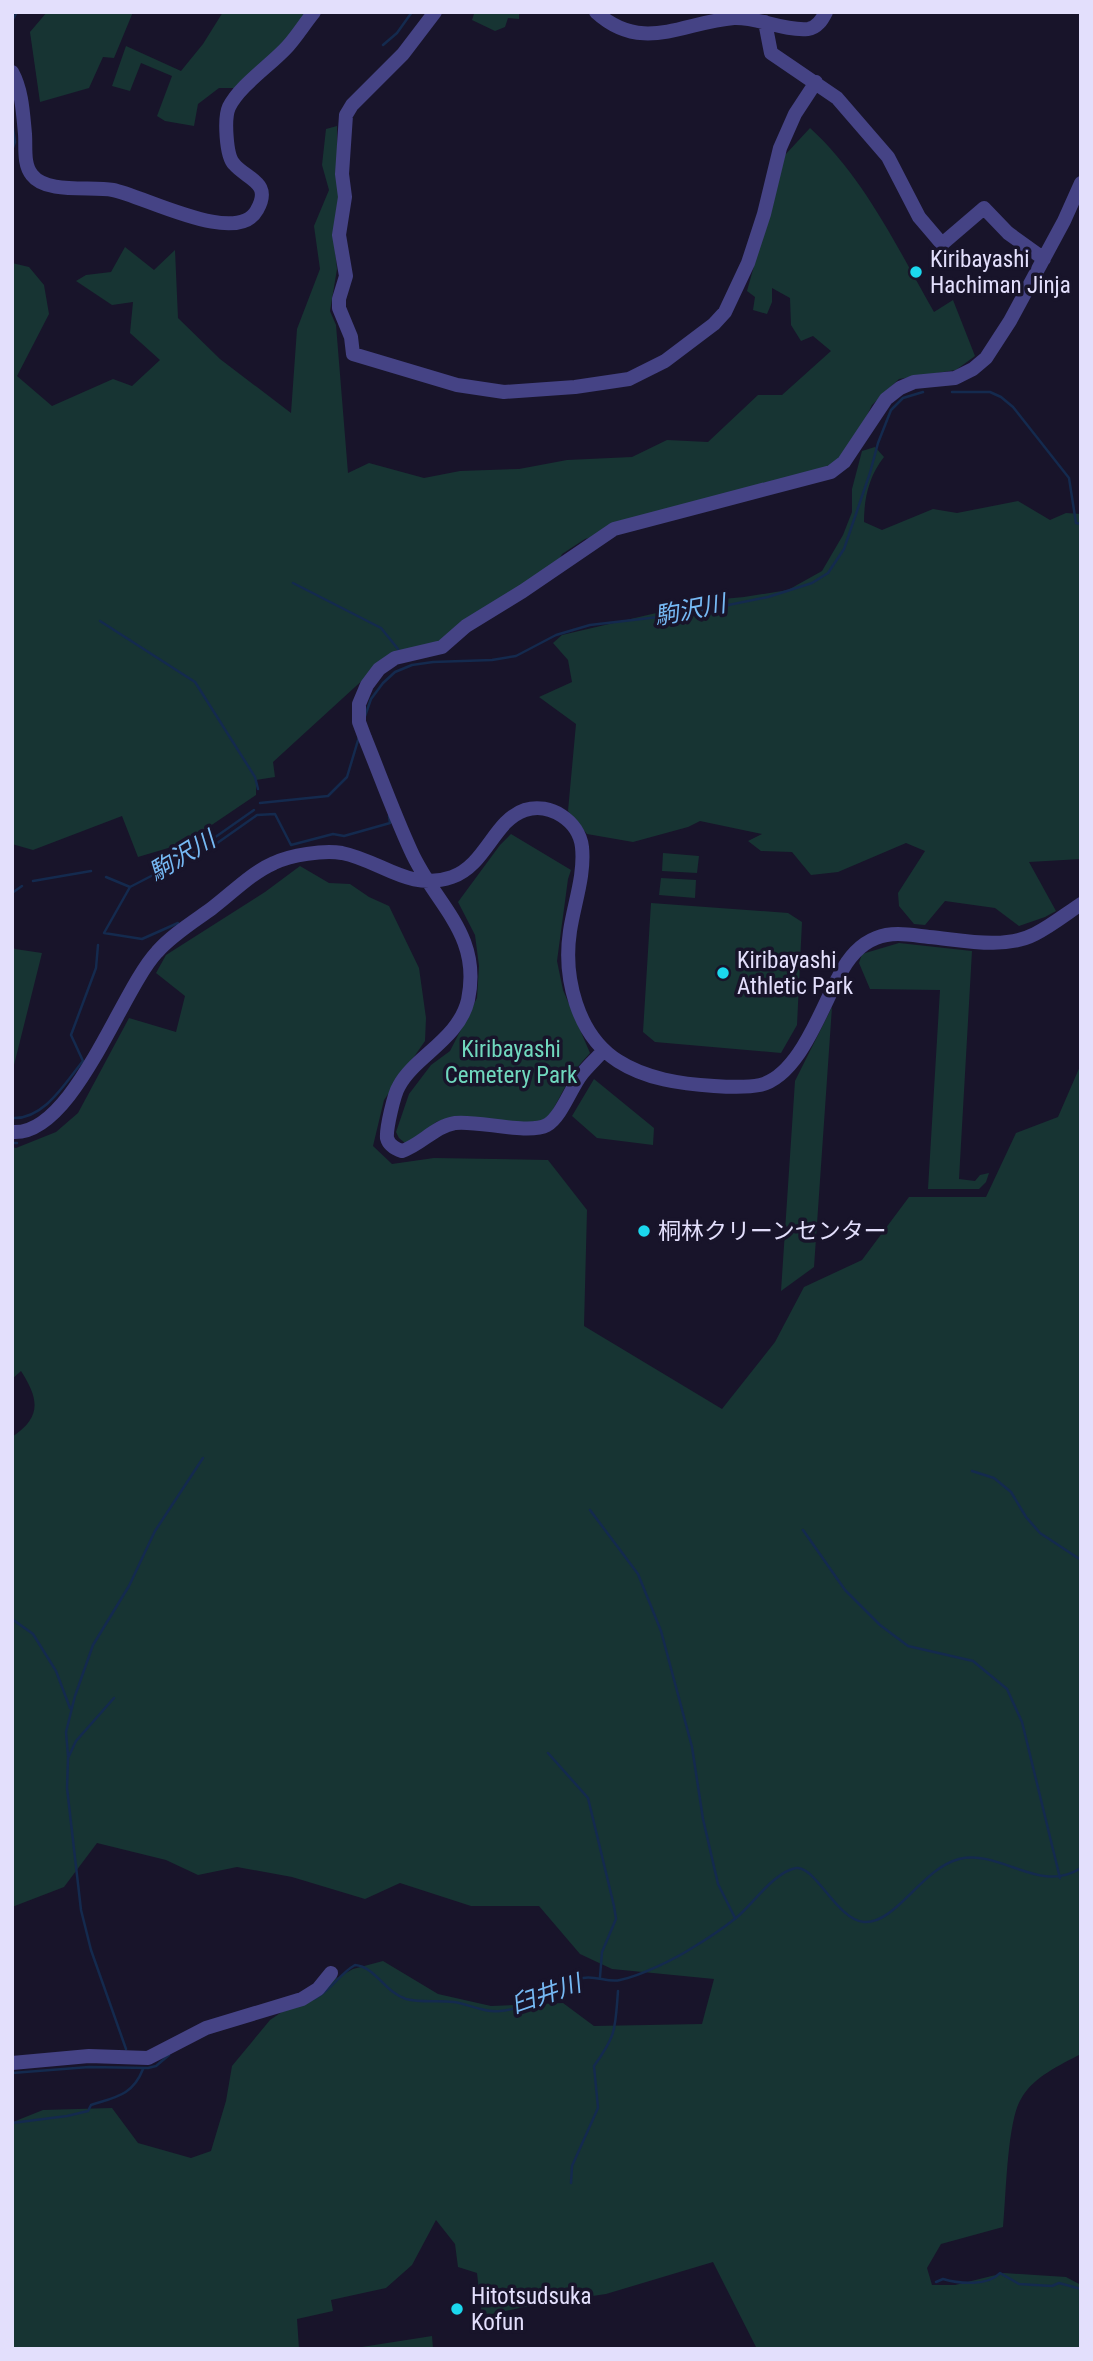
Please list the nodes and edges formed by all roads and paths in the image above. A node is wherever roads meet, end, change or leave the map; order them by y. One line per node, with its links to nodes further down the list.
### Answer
1 (314, 12): 6 (street)
2 (435, 12): 7 (street)
3 (596, 12): 5 (street)
4 (826, 12): 5 (street)
5 (765, 22): 7 (street)
6 (12, 72)
7 (816, 82): 10 (street)
8 (1081, 183): 9 (street)
9 (1075, 213): 10 (street)
10 (1044, 259): 11 (street)
11 (429, 881): 13 (street); 13 (street); 14 (street)
12 (1081, 904): 13 (street)
13 (603, 1052)
14 (12, 1132)
15 (331, 1973): 16 (street)
16 (12, 2063)

